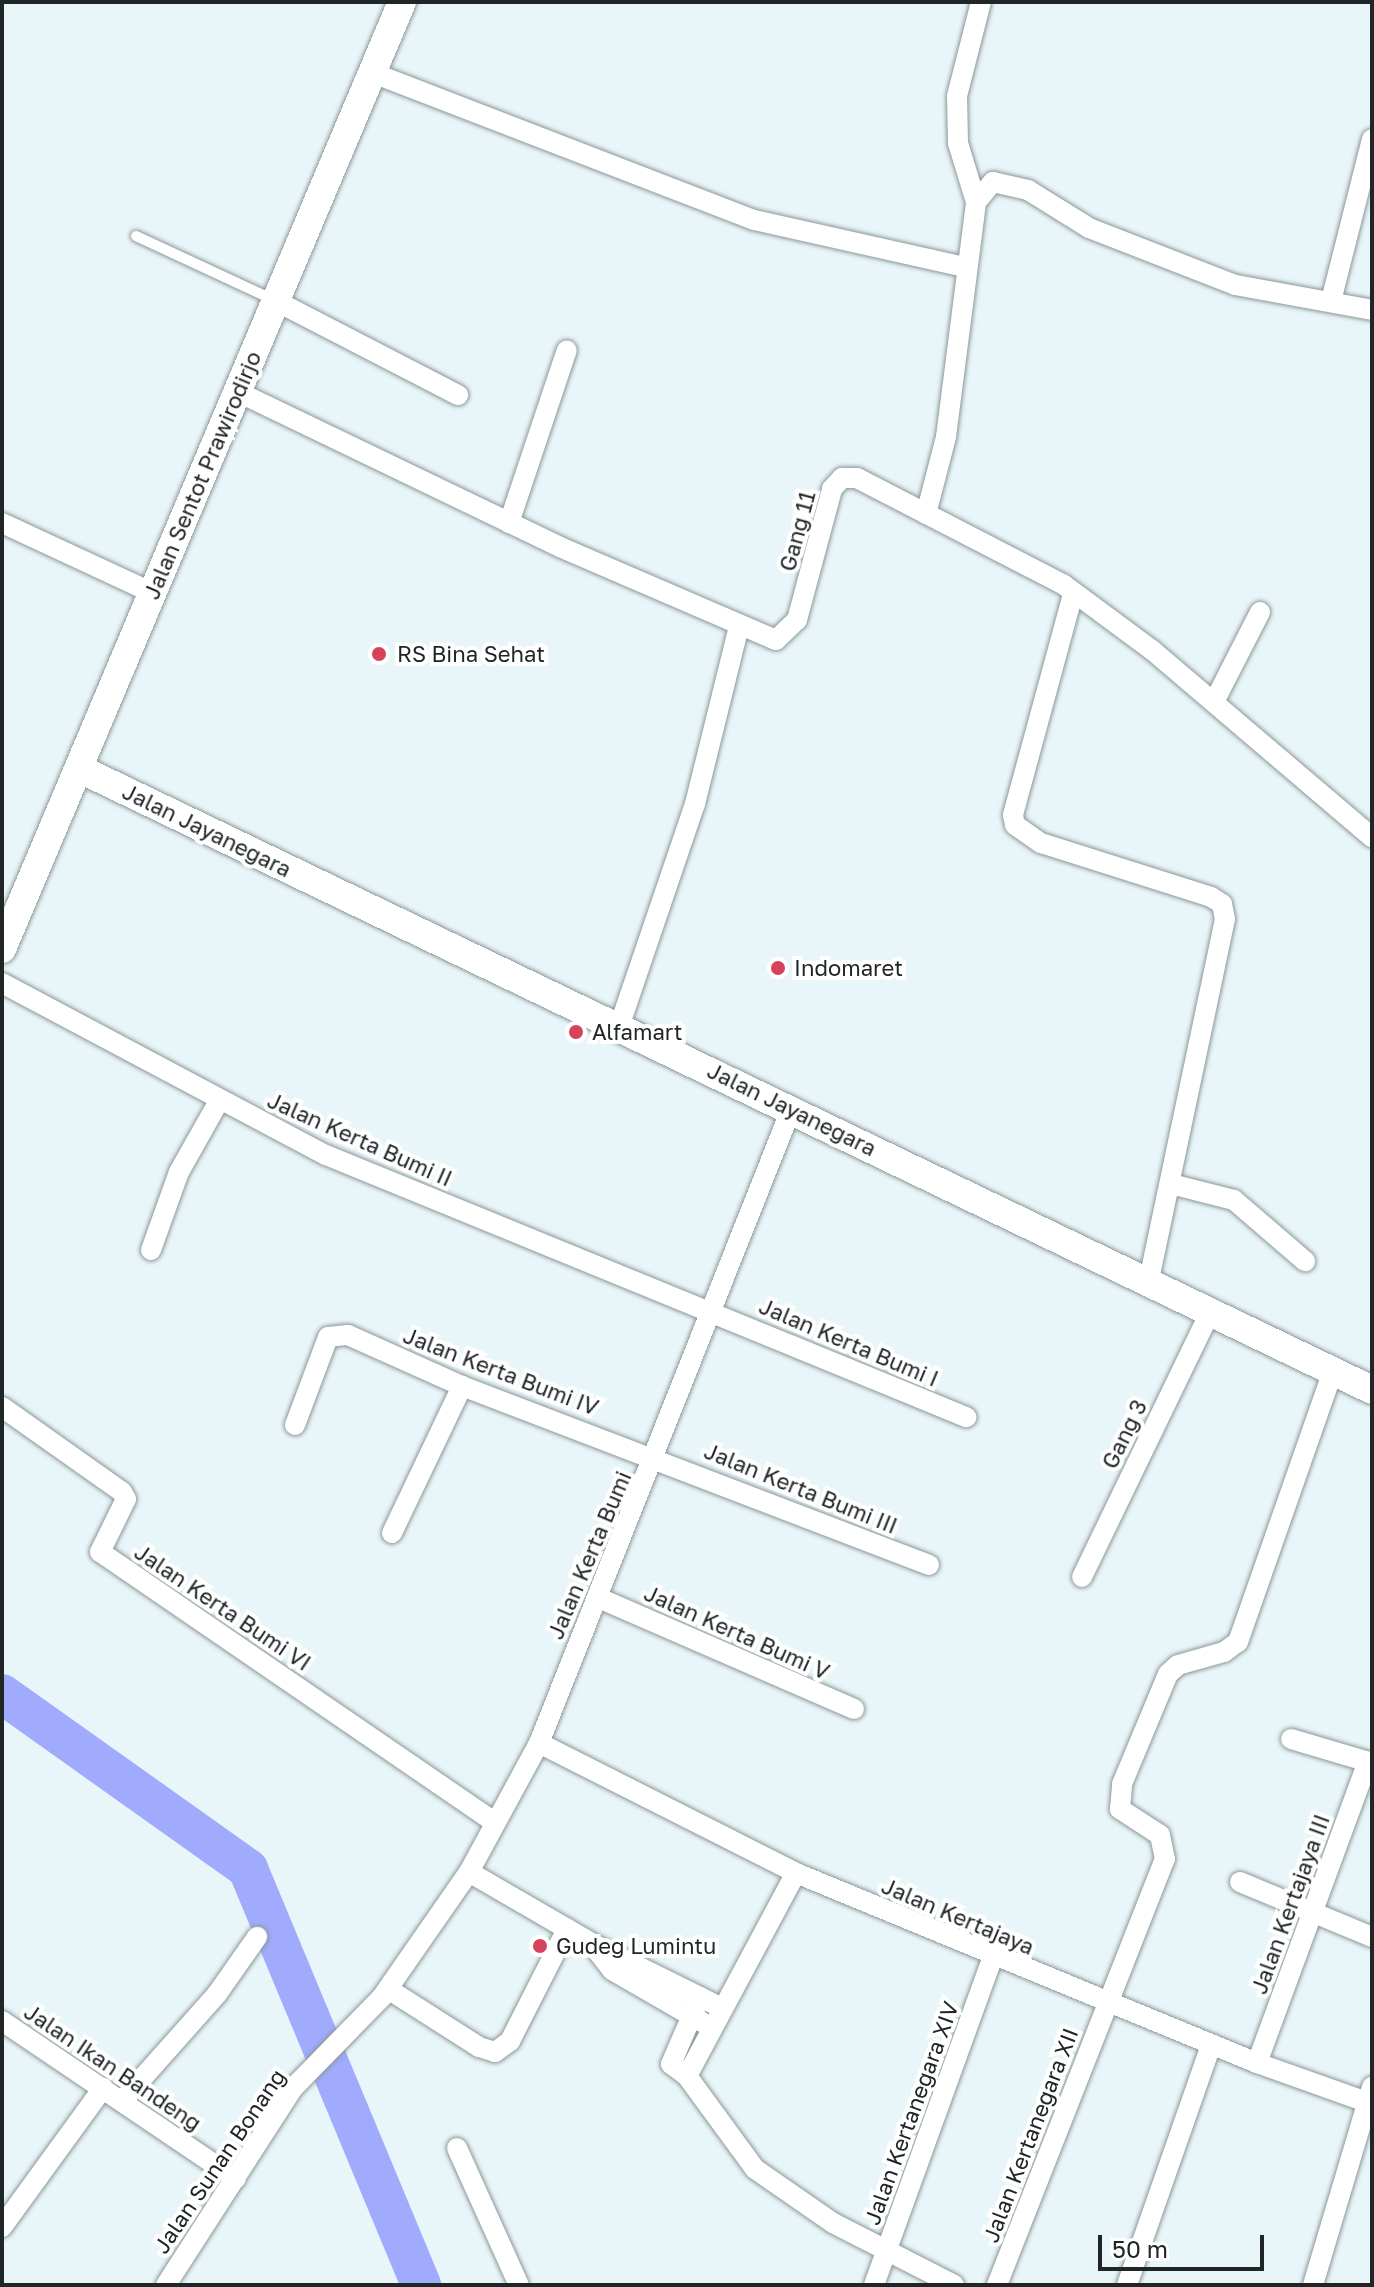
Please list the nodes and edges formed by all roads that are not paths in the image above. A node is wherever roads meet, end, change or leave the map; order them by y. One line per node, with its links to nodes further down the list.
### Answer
1 (402, 2): 3 (street, Jalan Sentot Prawirodirjo)
2 (981, 2): 5 (street)
3 (373, 73): 7 (street); 8 (street, Jalan Sentot Prawirodirjo)
4 (1372, 139): 9 (street)
5 (976, 202): 7 (street); 9 (street)
6 (136, 236): 8 (lane)
7 (964, 267): 14 (street)
8 (276, 301): 12 (street, Jalan Sentot Prawirodirjo); 13 (street)
9 (1331, 301): 10 (street)
10 (1372, 310)
11 (567, 350): 16 (street)
12 (236, 391): 16 (street, Gang 11); 17 (street, Jalan Sentot Prawirodirjo)
13 (458, 395)
14 (926, 514): 18 (street, Gang 11); 20 (street, Gang 11)
15 (2, 523): 17 (street)
16 (509, 523): 20 (street, Gang 11)
17 (153, 593): 22 (street, Jalan Sentot Prawirodirjo)
18 (1073, 594): 21 (street, Gang 11); 29 (street)
19 (1260, 612): 21 (street)
20 (739, 626): 26 (street)
21 (1214, 702): 23 (street, Gang 11)
22 (80, 769): 24 (street, Jalan Sentot Prawirodirjo); 26 (street, Jalan Jayanegara)
23 (1372, 837)
24 (2, 949)
25 (2, 983): 27 (street, Jalan Kerta Bumi II)
26 (619, 1027): 28 (street, Jalan Jayanegara)
27 (219, 1101): 30 (street); 33 (street, Jalan Kerta Bumi II)
28 (792, 1107): 32 (street, Jalan Jayanegara); 33 (street, Jalan Kerta Bumi)
29 (1171, 1184): 31 (street); 32 (street)
30 (151, 1250)
31 (1305, 1261)
32 (1148, 1284): 34 (street, Jalan Jayanegara)
33 (713, 1311): 39 (street, Jalan Kerta Bumi I); 41 (street, Jalan Kerta Bumi)
34 (1210, 1312): 35 (street, Jalan Jayanegara); 44 (street, Gang 3)
35 (1333, 1371): 37 (street, Jalan Jayanegara); 62 (street, Jalan Kertanegara XII)
36 (462, 1386): 40 (street, Jalan Kerta Bumi IV); 41 (street, Jalan Kerta Bumi IV); 42 (street)
37 (1372, 1390)
38 (2, 1407): 50 (street, Jalan Kerta Bumi VI)
39 (966, 1417)
40 (295, 1425)
41 (656, 1456): 43 (street, Jalan Kerta Bumi III); 45 (street, Jalan Kerta Bumi)
42 (392, 1533)
43 (929, 1565)
44 (1082, 1577)
45 (601, 1599): 46 (street, Jalan Kerta Bumi V); 48 (street, Jalan Kerta Bumi)
46 (854, 1709)
47 (1291, 1739): 49 (street)
48 (539, 1743): 50 (street, Jalan Kerta Bumi); 52 (street, Jalan Kertajaya)
49 (1370, 1763): 54 (street, Jalan Kertajaya III)
50 (495, 1822): 51 (street, Jalan Kerta Bumi)
51 (469, 1872): 55 (street); 60 (street, Jalan Kerta Bumi)
52 (796, 1873): 59 (street, Jalan Kertajaya); 63 (street)
53 (1240, 1882): 54 (street)
54 (1312, 1913): 57 (street); 68 (street, Jalan Kertajaya III)
55 (567, 1929): 58 (street); 60 (street)
56 (257, 1937): 72 (street)
57 (1372, 1937)
58 (593, 1944): 61 (street); 64 (street)
59 (993, 1957): 62 (street, Jalan Kertajaya); 76 (street, Jalan Kertanegara XIV)
60 (385, 1993): 74 (street, Jalan Sunan Bonang)
61 (700, 1997): 63 (street); 64 (street)
62 (1108, 2003): 67 (street, Jalan Kertajaya); 81 (street, Jalan Kertanegara XII)
63 (722, 2008): 66 (street)
64 (690, 2016): 66 (street); 69 (street)
65 (2, 2021): 70 (street, Jalan Ikan Bandeng)
66 (712, 2028): 69 (street)
67 (1211, 2045): 68 (street, Jalan Kertajaya); 82 (street)
68 (1257, 2063): 71 (street, Jalan Kertajaya)
69 (687, 2076): 76 (street)
70 (103, 2088): 72 (street, Jalan Ikan Bandeng); 75 (street)
71 (1370, 2098): 83 (street)
72 (122, 2101): 74 (street, Jalan Ikan Bandeng)
73 (457, 2148): 78 (street)
74 (236, 2179): 77 (street, Jalan Sunan Bonang)
75 (2, 2227)
76 (887, 2252): 79 (street, Jalan Kertanegara XIV); 80 (street)
77 (166, 2285)
78 (519, 2285)
79 (874, 2285)
80 (954, 2285)
81 (997, 2285)
82 (1127, 2285)
83 (1313, 2285)

